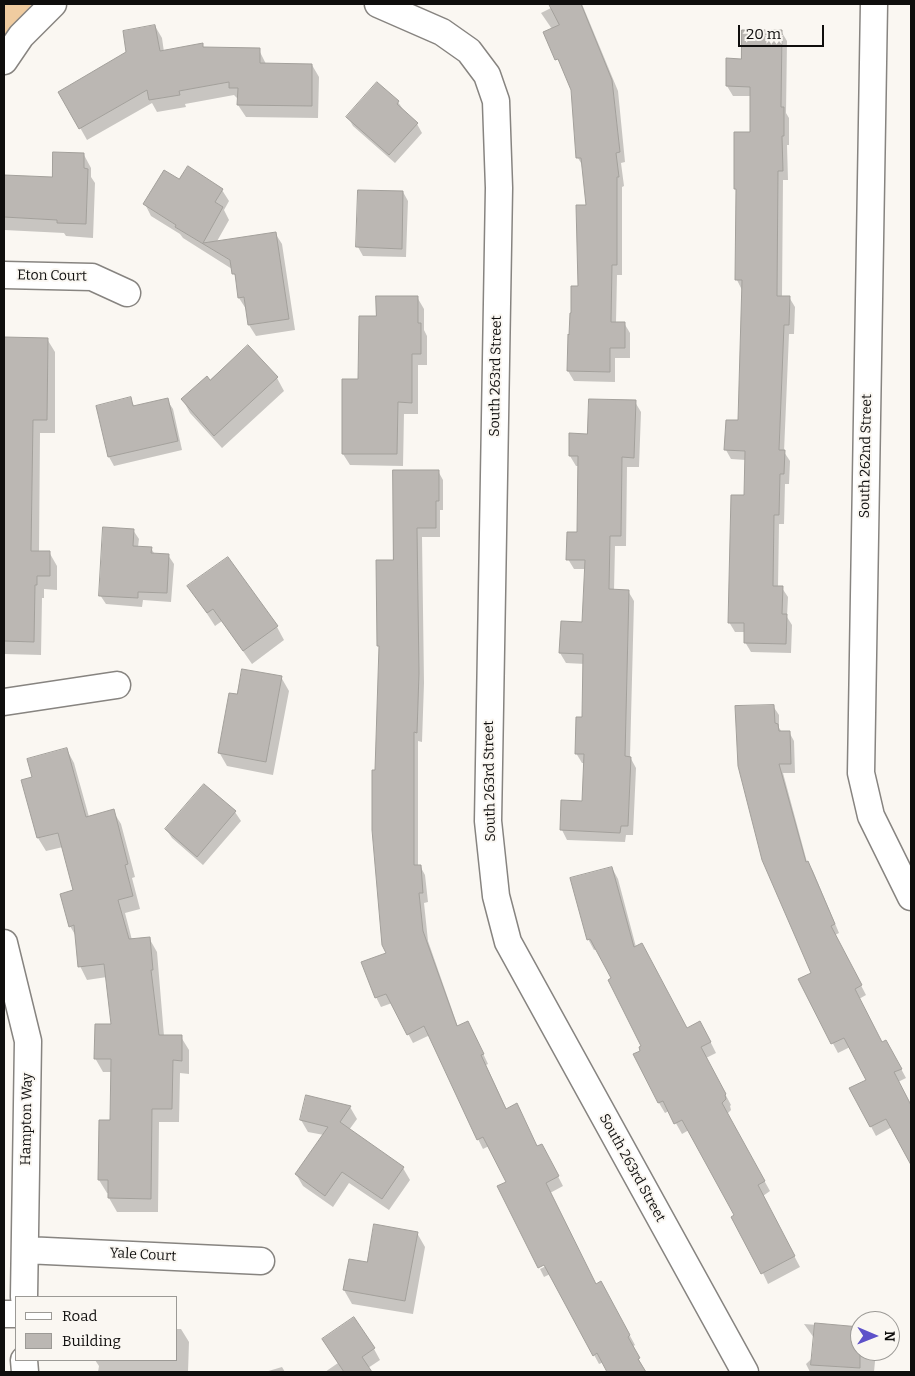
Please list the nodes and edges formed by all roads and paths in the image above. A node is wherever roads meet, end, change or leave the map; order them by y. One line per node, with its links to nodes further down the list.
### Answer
1 (53, 4): 4 (street)
2 (378, 4): 14 (street, South 263rd Street)
3 (874, 4): 9 (street, South 262nd Street)
4 (4, 61)
5 (4, 276): 6 (street, Eton Court)
6 (127, 294)
7 (117, 686): 8 (street)
8 (4, 702)
9 (911, 897)
10 (4, 943): 11 (street, Hampton Way)
11 (25, 1250): 12 (street, Yale Court); 13 (street, Hampton Way)
12 (261, 1261)
13 (24, 1296)
14 (745, 1372)

